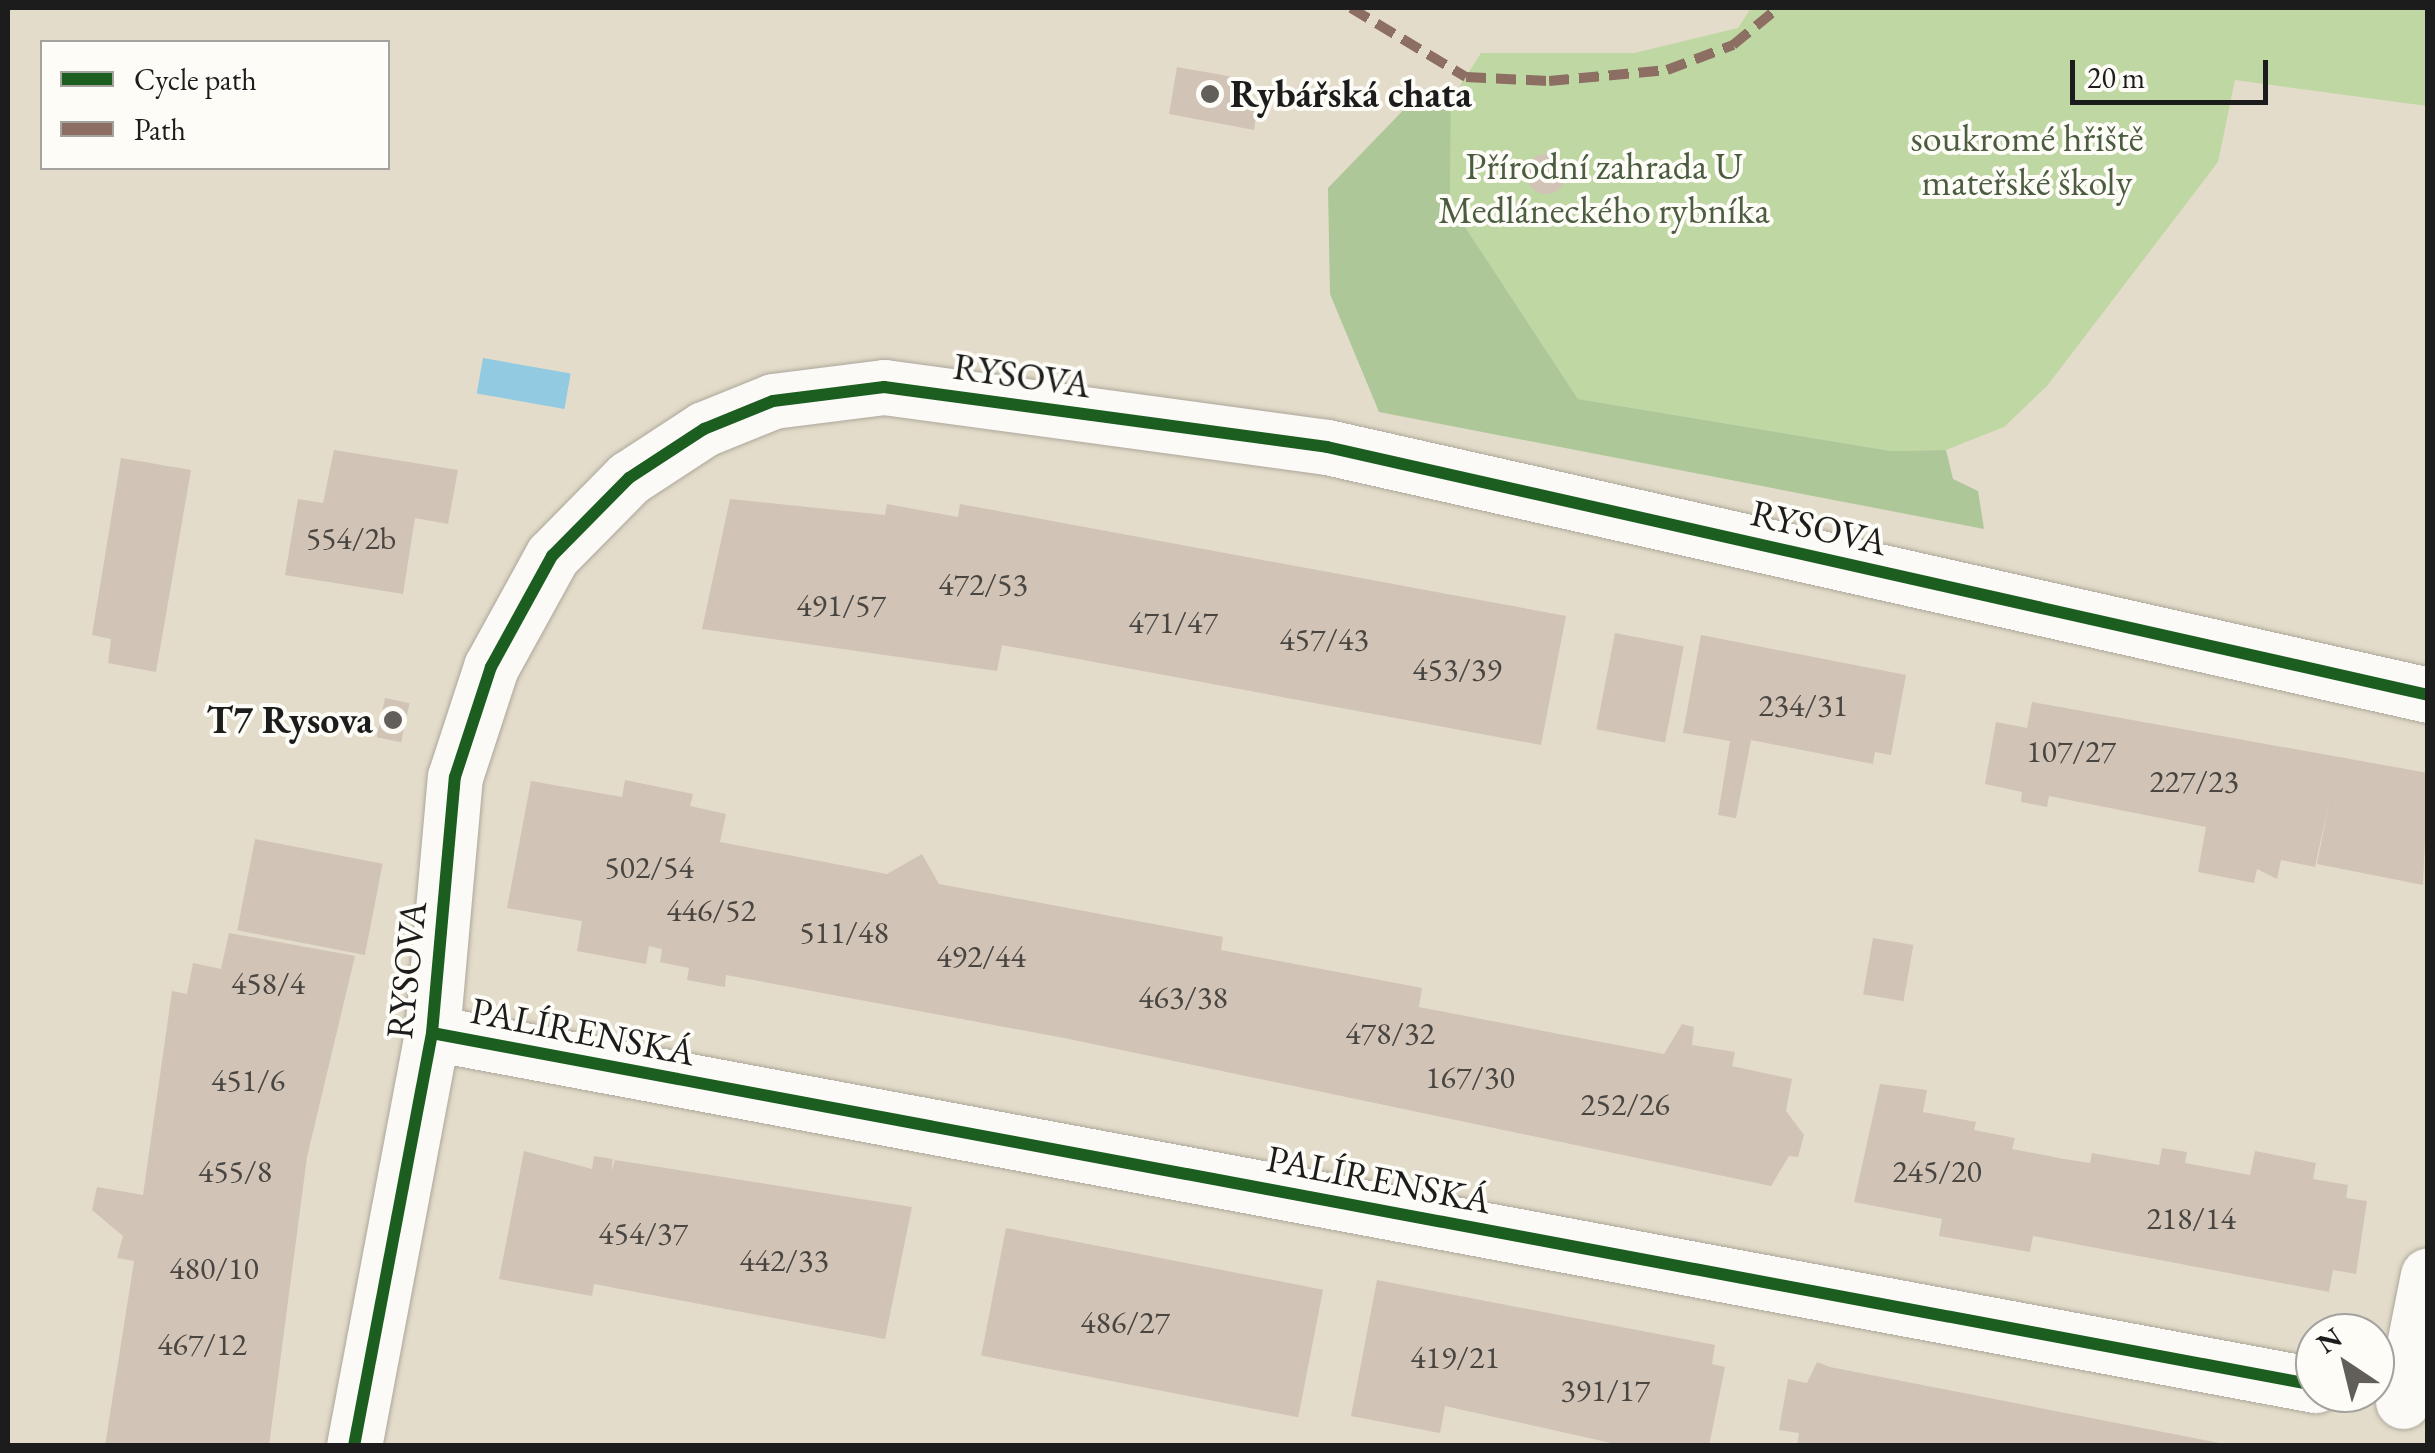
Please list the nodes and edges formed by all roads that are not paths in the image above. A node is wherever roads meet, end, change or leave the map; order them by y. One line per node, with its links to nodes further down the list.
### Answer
1 (2428, 695): 2 (street, RYSOVA)
2 (432, 1033): 4 (street, PALÍRENSKÁ); 6 (street, RYSOVA)
3 (2428, 1275): 5 (street)
4 (2295, 1381)
5 (2397, 1400)
6 (354, 1446)

